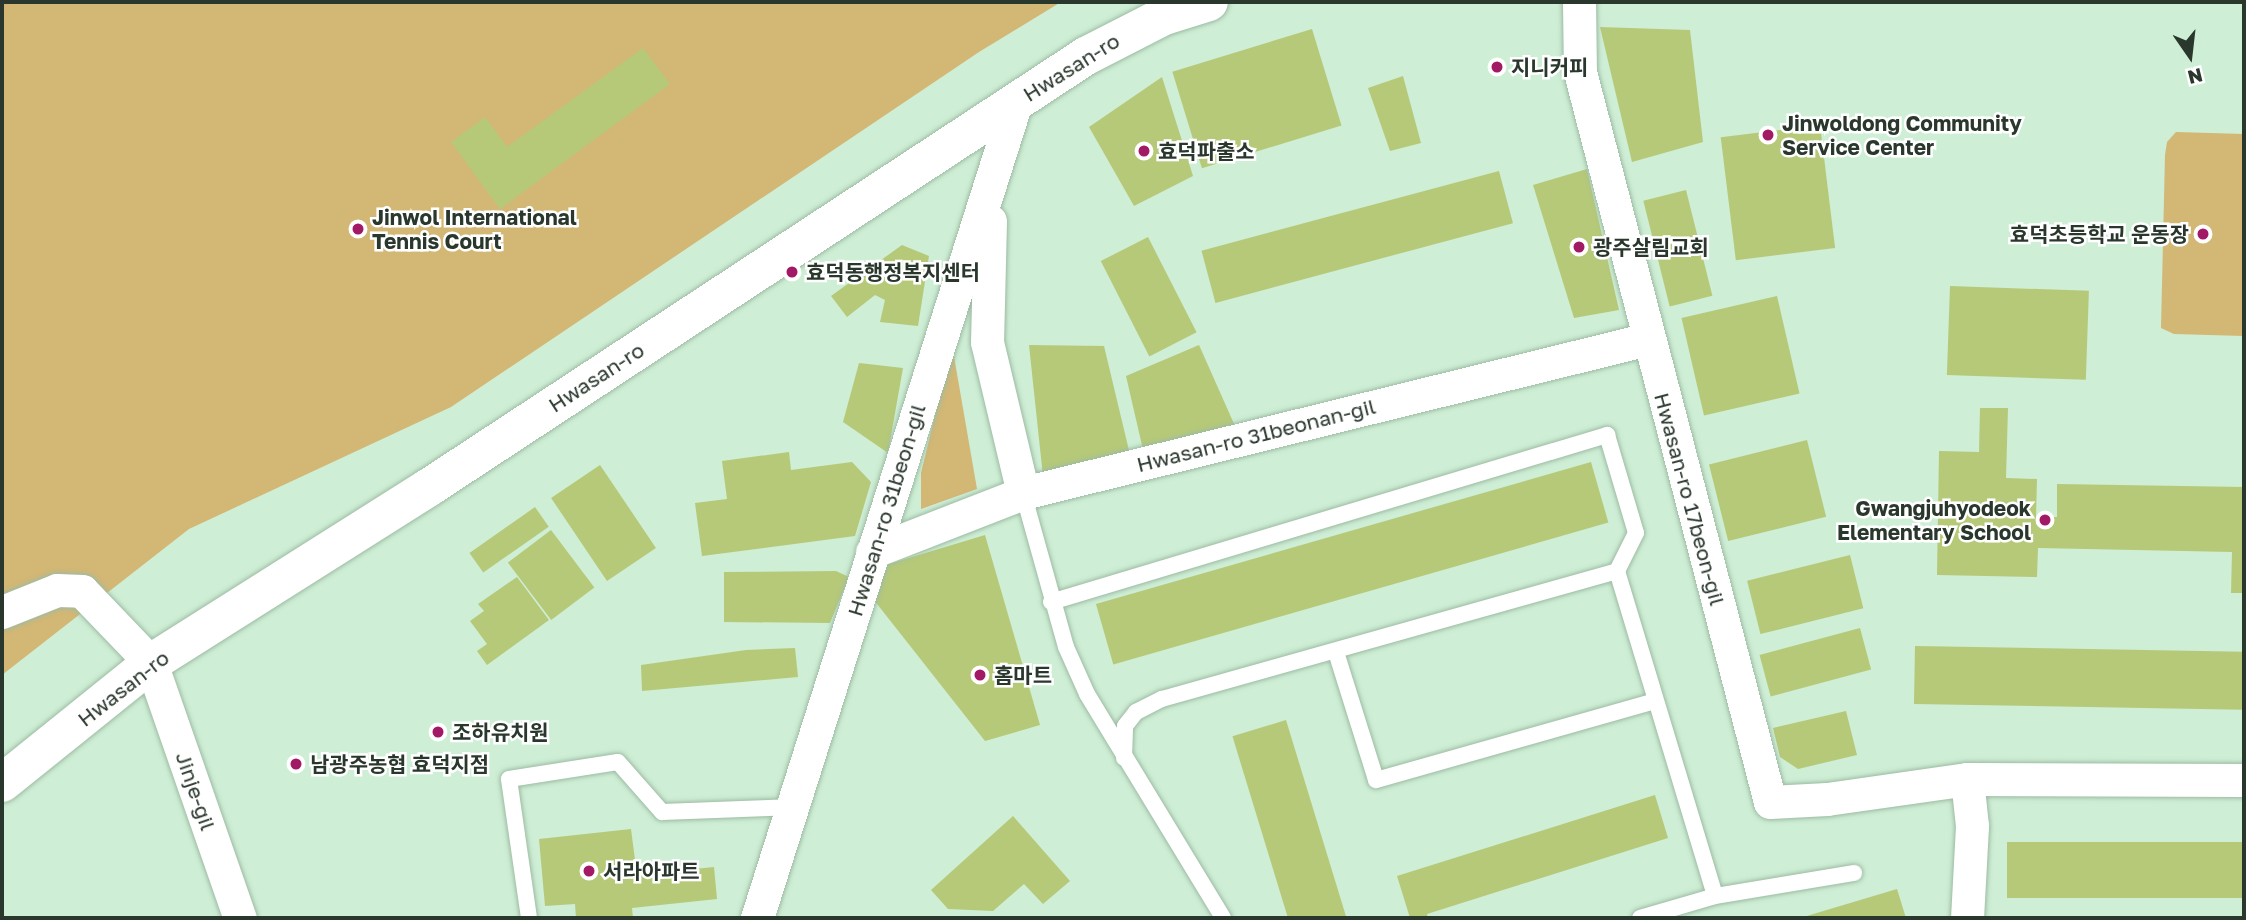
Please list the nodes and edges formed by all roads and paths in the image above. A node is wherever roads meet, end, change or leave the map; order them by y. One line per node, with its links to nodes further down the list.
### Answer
1 (1209, 2): 3 (main road, Hwasan-ro)
2 (1579, 2): 5 (street, Hwasan-ro 17beon-gil)
3 (1016, 102): 4 (street, Hwasan-ro 31beon-gil); 12 (main road, Hwasan-ro)
4 (992, 177): 6 (street); 7 (street, Hwasan-ro 31beon-gil)
5 (1648, 339): 6 (street, Hwasan-ro 31beonan-gil); 15 (street, Hwasan-ro 17beon-gil)
6 (1023, 493): 7 (street, Hwasan-ro 31beonan-gil); 9 (lane)
7 (872, 552): 18 (street, Hwasan-ro 31beon-gil)
8 (1617, 571): 9 (lane); 11 (lane); 13 (lane)
9 (1051, 602): 14 (lane)
10 (2, 612): 12 (street)
11 (1336, 652): 13 (lane); 14 (lane)
12 (151, 663): 17 (main road, Hwasan-ro); 22 (street, Jinje-gil)
13 (1655, 701): 20 (lane)
14 (1124, 758): 25 (lane)
15 (1967, 779): 16 (street, Hwasan-ro 17beon-gil); 27 (street)
16 (2244, 780)
17 (2, 783)
18 (795, 807): 23 (lane); 24 (street, Hwasan-ro 31beon-gil)
19 (1854, 873): 20 (lane)
20 (1716, 896): 21 (lane)
21 (1673, 913): 26 (lane)
22 (240, 918)
23 (529, 918)
24 (757, 918)
25 (1223, 918)
26 (1640, 918)
27 (1967, 918)

